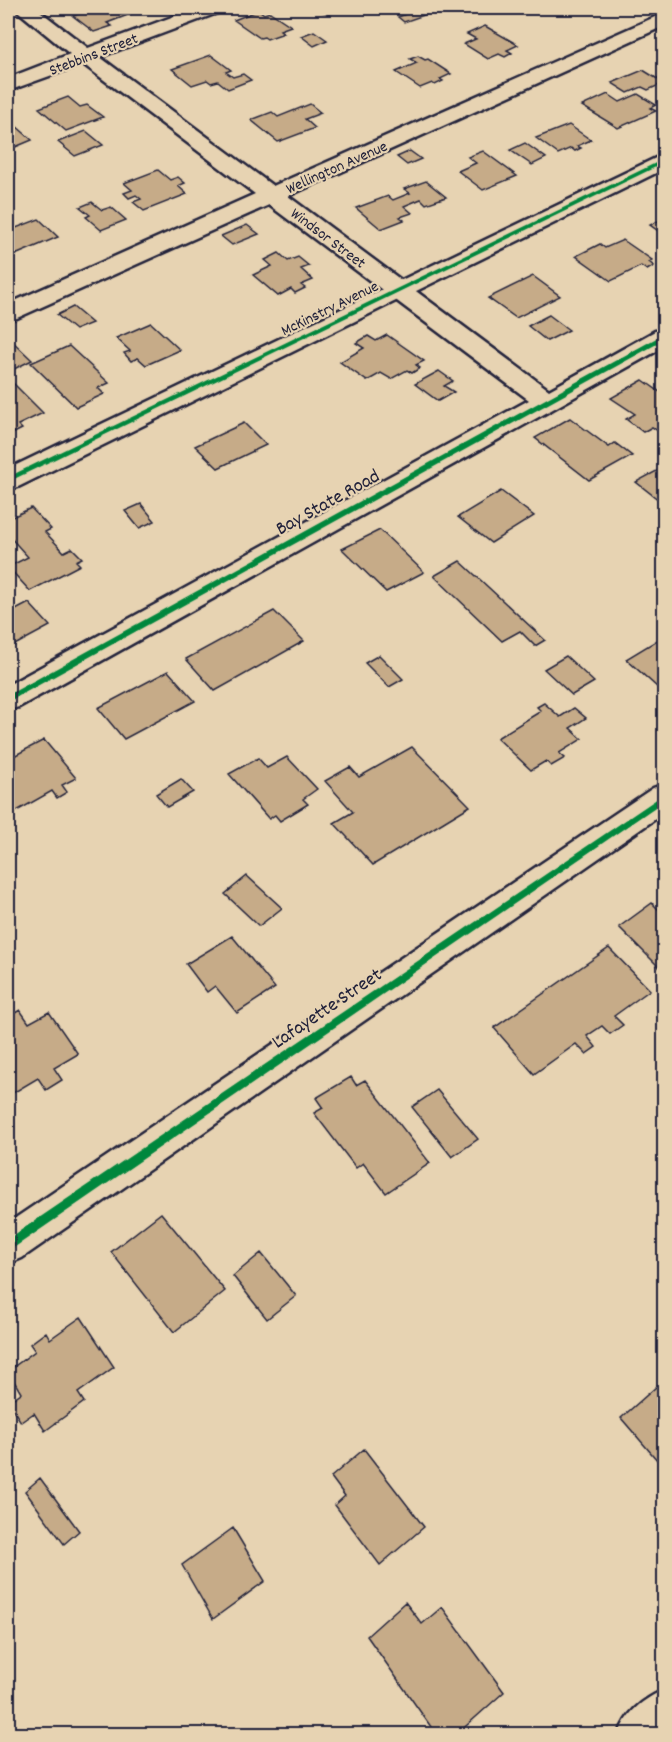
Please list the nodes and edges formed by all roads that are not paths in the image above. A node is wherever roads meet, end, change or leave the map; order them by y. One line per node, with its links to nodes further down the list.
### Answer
1 (24, 8): 4 (street, Windsor Street)
2 (213, 8): 4 (street, Stebbins Street)
3 (664, 19): 7 (street, Wellington Avenue)
4 (85, 56): 5 (street, Stebbins Street); 7 (street, Windsor Street)
5 (8, 85)
6 (664, 161): 8 (street, McKinstry Avenue)
7 (273, 195): 8 (street, Windsor Street); 9 (street, Wellington Avenue)
8 (399, 290): 11 (street, Windsor Street); 12 (street, McKinstry Avenue)
9 (8, 313)
10 (664, 337): 11 (street, Bay State Road)
11 (547, 402): 13 (street, Bay State Road)
12 (8, 480)
13 (8, 699)
14 (664, 797): 15 (street, Lafayette Street)
15 (8, 1245)
16 (664, 1713): 17 (street)
17 (642, 1734)

